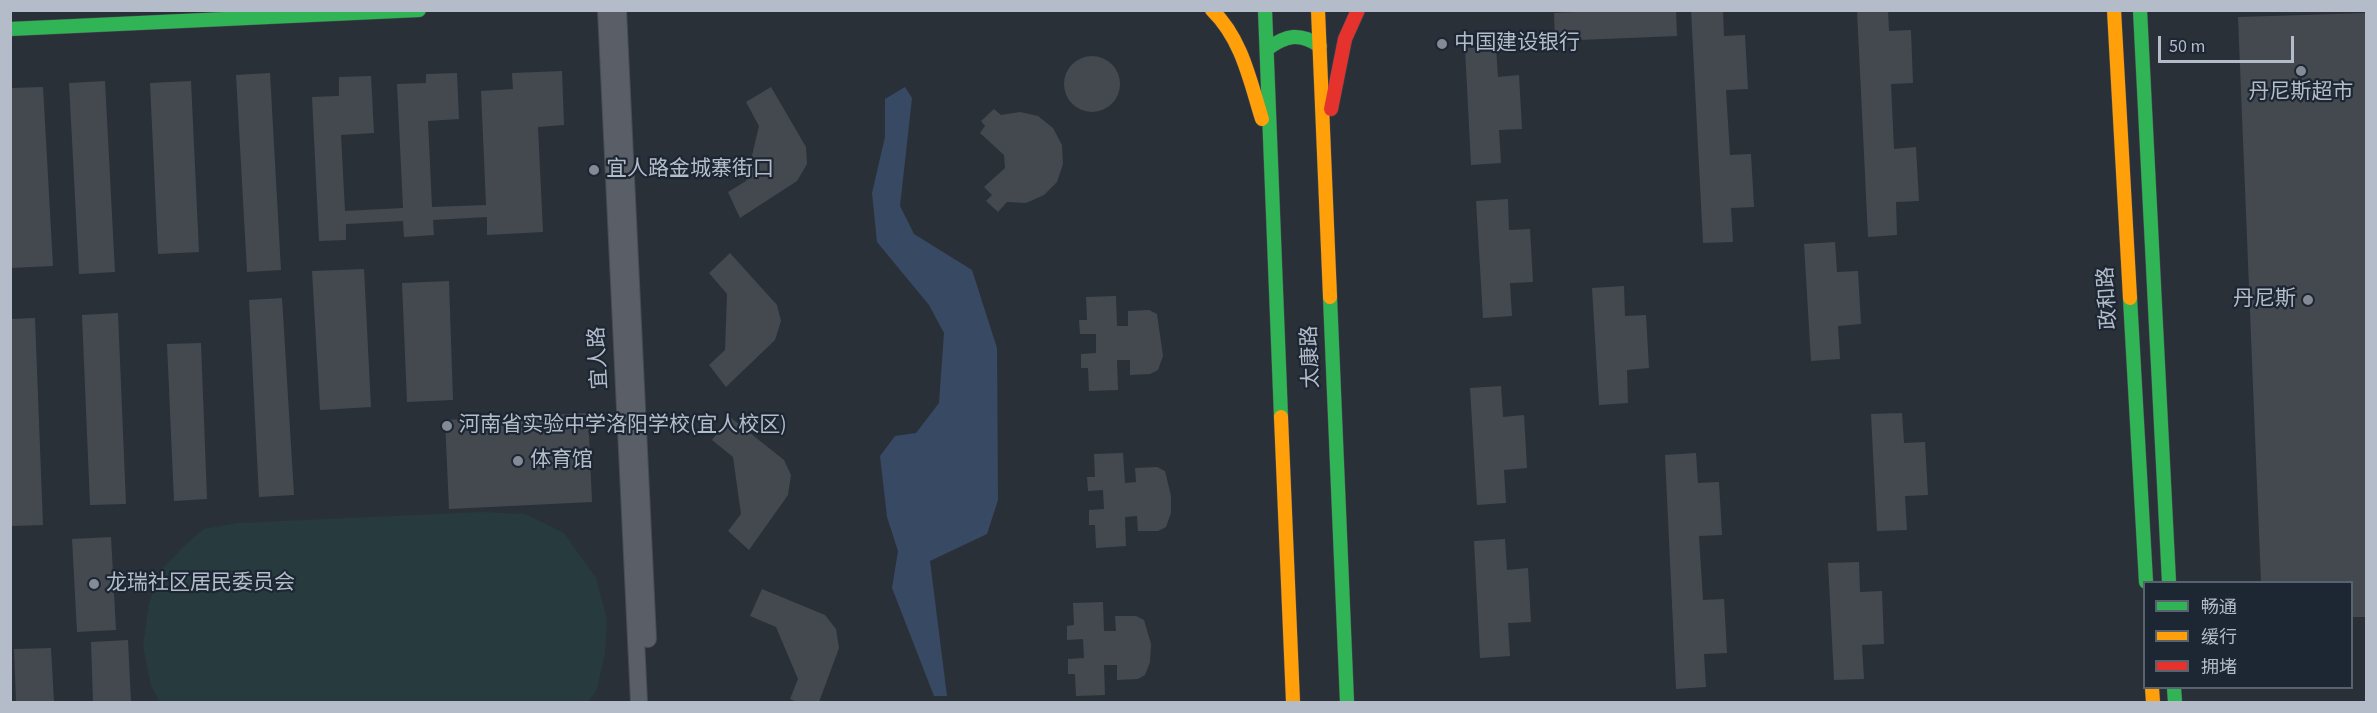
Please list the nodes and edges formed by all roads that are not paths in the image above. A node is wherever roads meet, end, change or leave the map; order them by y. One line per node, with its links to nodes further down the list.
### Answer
1 (419, 10): 10 (main road)
2 (606, 10): 17 (street, 宜人路)
3 (618, 10): 18 (street, 宜人路)
4 (1212, 10): 13 (main road)
5 (1265, 10): 12 (main road, 太康路)
6 (1318, 10): 11 (main road, 太康路)
7 (1358, 10): 14 (main road)
8 (2114, 10): 15 (main road, 政和路)
9 (2140, 10): 16 (main road)
10 (10, 29)
11 (1320, 46): 12 (main road); 14 (main road, 太康路)
12 (1267, 49): 13 (main road, 太康路)
13 (1270, 143): 19 (main road, 太康路)
14 (1324, 146): 20 (main road, 太康路)
15 (2146, 581)
16 (2169, 581)
17 (639, 702)
18 (651, 702)
19 (1293, 702)
20 (1347, 702)

